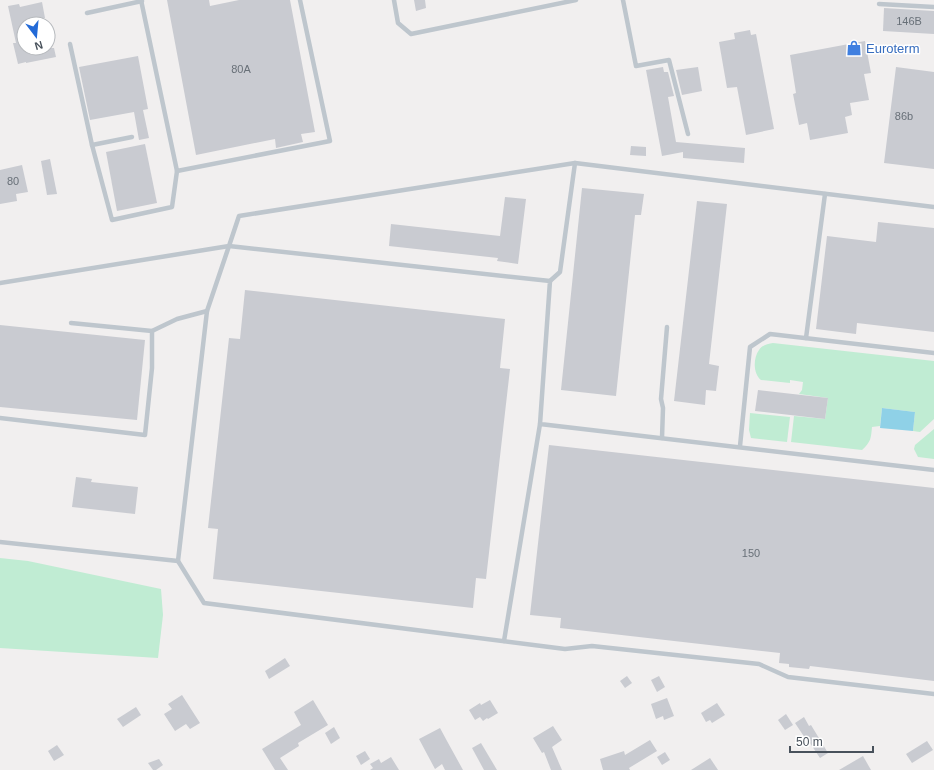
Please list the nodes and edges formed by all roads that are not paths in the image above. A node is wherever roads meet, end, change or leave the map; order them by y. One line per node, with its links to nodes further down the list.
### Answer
1 (142, 0): 8 (lane); 14 (lane)
2 (300, 0): 14 (lane)
3 (394, 0): 4 (lane)
4 (576, 0)
5 (623, 0): 10 (lane)
6 (879, 4): 7 (lane)
7 (934, 6)
8 (87, 13)
9 (70, 44): 12 (lane)
10 (688, 134)
11 (132, 137): 12 (lane)
12 (92, 145): 14 (lane)
13 (575, 163): 15 (lane); 17 (lane); 18 (lane)
14 (178, 171)
15 (825, 194): 16 (lane); 24 (lane)
16 (934, 207)
17 (229, 246): 18 (lane); 19 (lane); 20 (lane)
18 (550, 281): 27 (lane)
19 (0, 283)
20 (207, 311): 23 (lane); 32 (lane)
21 (71, 323): 23 (lane)
22 (666, 327): 28 (lane)
23 (152, 331): 26 (lane)
24 (806, 338): 25 (lane); 29 (lane)
25 (934, 353)
26 (0, 418)
27 (540, 424): 28 (lane); 33 (lane)
28 (662, 438): 29 (lane)
29 (740, 446): 30 (lane)
30 (934, 470)
31 (0, 542): 32 (lane)
32 (178, 561): 33 (lane)
33 (504, 641): 34 (lane)
34 (934, 694)

